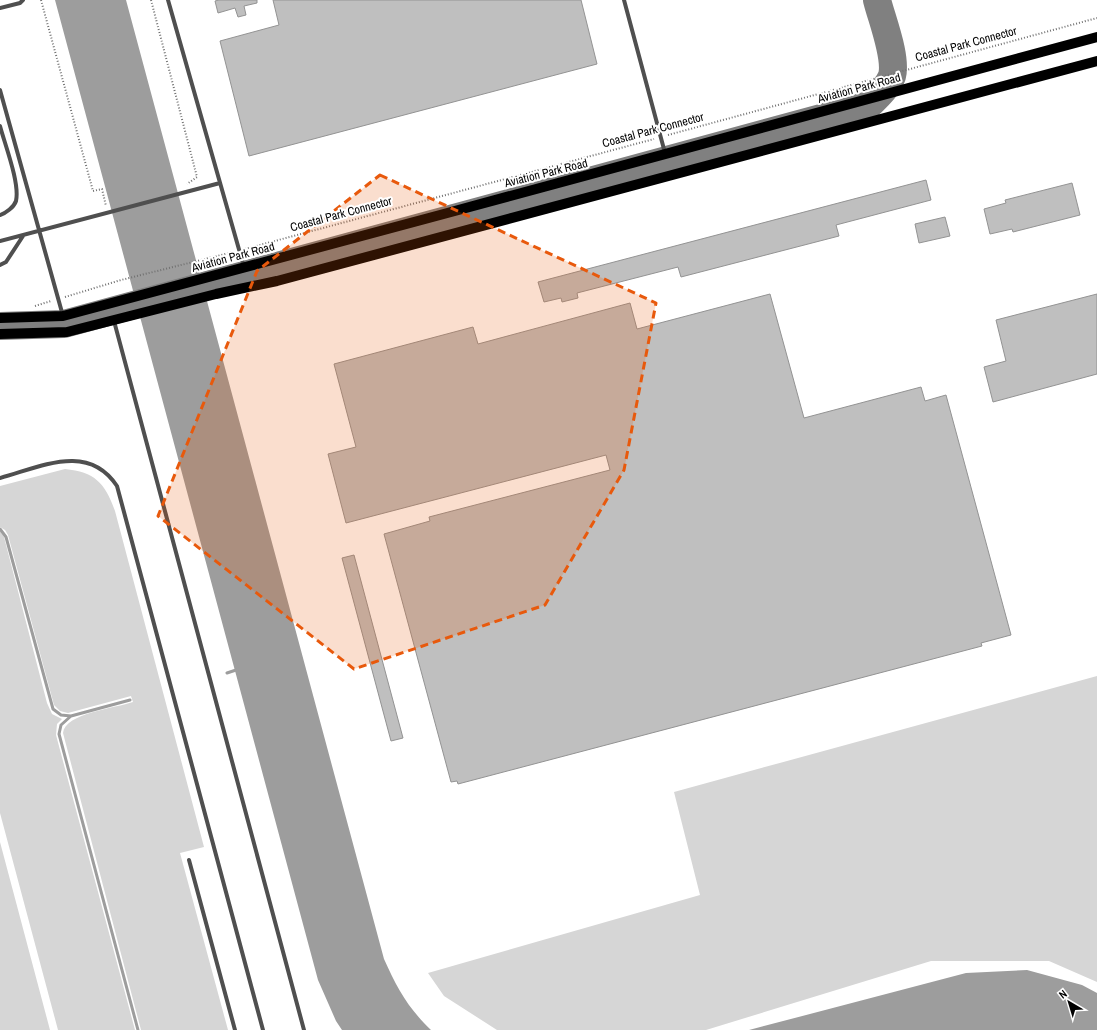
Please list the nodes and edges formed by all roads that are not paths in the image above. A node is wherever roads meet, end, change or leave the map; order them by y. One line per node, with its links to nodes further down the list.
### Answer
1 (23, 0): 4 (lane)
2 (168, 0): 10 (lane)
3 (624, 0): 9 (lane)
4 (0, 8)
5 (1097, 38): 9 (main road, Aviation Park Road)
6 (1097, 61): 19 (main road)
7 (0, 90): 12 (lane)
8 (0, 126): 11 (lane)
9 (665, 155): 16 (main road, Aviation Park Road)
10 (220, 183): 12 (lane); 16 (lane)
11 (0, 215)
12 (40, 231): 13 (lane); 17 (lane)
13 (23, 235): 14 (lane); 15 (lane)
14 (0, 241)
15 (0, 265)
16 (245, 268): 17 (main road, Aviation Park Road)
17 (63, 316): 18 (main road, Aviation Park Road)
18 (0, 318)
19 (114, 321): 20 (main road); 25 (lane)
20 (0, 334)
21 (0, 478): 24 (lane)
22 (189, 860): 23 (lane)
23 (234, 1030)
24 (263, 1030)
25 (304, 1030)

